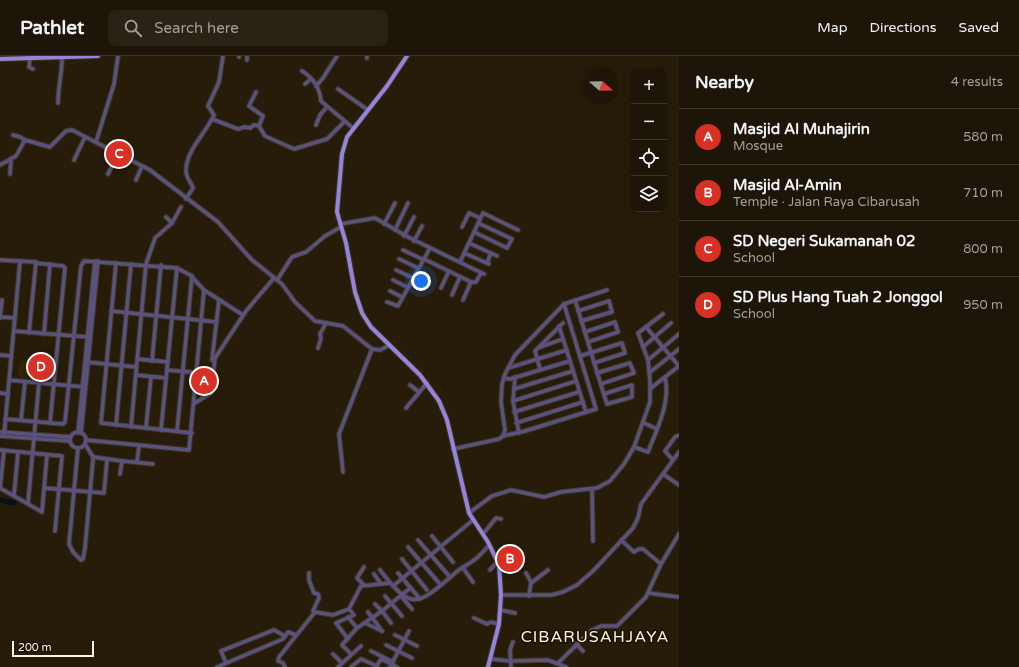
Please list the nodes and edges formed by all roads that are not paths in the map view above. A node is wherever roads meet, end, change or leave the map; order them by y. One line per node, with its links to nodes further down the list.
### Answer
1 (98, 56): 7 (main road)
2 (118, 56): 28 (street)
3 (224, 56): 20 (street)
4 (337, 56): 14 (street)
5 (407, 56): 19 (main road)
6 (52, 57): 7 (main road); 9 (main road)
7 (62, 58): 17 (street)
8 (0, 59): 9 (main road)
9 (30, 59): 10 (street)
10 (32, 69)
11 (302, 72): 12 (street)
12 (311, 79): 13 (street); 14 (street)
13 (305, 84)
14 (316, 86): 18 (street)
15 (338, 89): 19 (street)
16 (256, 92): 23 (street)
17 (58, 102)
18 (327, 107): 21 (street); 22 (street)
19 (368, 110): 24 (main road)
20 (212, 119): 23 (street); 37 (street)
21 (344, 122): 23 (street); 24 (street)
22 (316, 125)
23 (259, 126)
24 (353, 128): 47 (main road)
25 (13, 134): 27 (street)
26 (86, 137): 27 (street); 28 (street); 31 (street)
27 (25, 140): 30 (street)
28 (96, 142): 29 (street)
29 (118, 154): 33 (street); 35 (street)
30 (11, 159): 32 (street); 34 (street)
31 (74, 160)
32 (0, 165)
33 (142, 166): 36 (street); 37 (street)
34 (10, 174)
35 (108, 174)
36 (136, 180)
37 (186, 199): 80 (street)
38 (395, 203): 46 (street)
39 (408, 203): 50 (street)
40 (181, 207): 44 (street)
41 (166, 217): 44 (street)
42 (414, 217): 53 (street)
43 (480, 218): 45 (street); 49 (street); 51 (street)
44 (172, 223): 71 (street)
45 (478, 223): 52 (street); 52 (street)
46 (384, 224): 47 (street); 50 (street)
47 (341, 226): 80 (street); 126 (main road)
48 (422, 226): 54 (street)
49 (462, 227)
50 (395, 230): 53 (street)
51 (518, 230)
52 (474, 232): 55 (street)
53 (404, 236): 54 (street)
54 (414, 241): 56 (street)
55 (469, 243): 58 (street); 59 (street)
56 (430, 248): 62 (street); 66 (street)
57 (403, 250): 62 (street)
58 (464, 253): 59 (street); 66 (street)
59 (491, 253): 60 (street)
60 (497, 256)
61 (399, 259): 74 (street)
62 (423, 259): 74 (street); 76 (street)
63 (0, 260): 64 (street)
64 (20, 261): 67 (street); 105 (street)
65 (96, 261): 68 (street); 121 (street); 123 (street)
66 (460, 262): 82 (street)
67 (36, 263): 69 (street); 117 (street)
68 (116, 263): 70 (street); 96 (street)
69 (50, 264): 118 (street); 120 (street)
70 (132, 264): 71 (street); 98 (street)
71 (146, 264): 72 (street); 99 (street)
72 (161, 265): 73 (street); 102 (street)
73 (177, 268): 77 (street); 104 (street)
74 (418, 268): 79 (street)
75 (396, 270): 79 (street)
76 (449, 271): 78 (street); 84 (street)
77 (192, 276): 85 (street); 106 (street)
78 (460, 277): 82 (street); 88 (street)
79 (413, 278): 83 (street)
80 (276, 279): 101 (street); 111 (street)
81 (393, 280): 83 (street)
82 (471, 282): 92 (street)
83 (407, 287): 89 (street)
84 (441, 288)
85 (204, 290): 91 (street); 107 (street)
86 (607, 290): 93 (street)
87 (390, 292): 89 (street)
88 (452, 295)
89 (402, 297): 94 (street)
90 (2, 300): 103 (street)
91 (219, 300): 101 (street); 109 (street)
92 (463, 300)
93 (575, 300): 95 (street); 97 (street)
94 (387, 302)
95 (564, 304): 138 (street); 152 (street)
96 (111, 311): 98 (street); 148 (street)
97 (578, 311): 108 (street); 108 (street)
98 (127, 313): 99 (street); 149 (street)
99 (141, 314): 102 (street); 140 (street)
100 (663, 314): 114 (street)
101 (243, 315): 134 (street); 185 (street)
102 (157, 316): 104 (street); 143 (street)
103 (0, 317): 105 (street)
104 (172, 317): 106 (street); 146 (street)
105 (15, 318): 115 (street)
106 (188, 319): 107 (street); 155 (street)
107 (202, 320): 109 (street); 157 (street)
108 (582, 321): 116 (street)
109 (217, 322): 134 (street)
110 (563, 322): 113 (street)
111 (326, 323): 130 (street); 131 (street)
112 (670, 323): 122 (street)
113 (559, 326): 124 (street); 127 (street)
114 (646, 327): 122 (street); 128 (street)
115 (14, 331): 117 (street); 137 (street)
116 (585, 332): 125 (street); 125 (street)
117 (29, 333): 118 (street)
118 (44, 334): 120 (street)
119 (678, 334): 129 (street)
120 (58, 335): 121 (street); 172 (street)
121 (73, 336): 123 (street); 175 (street)
122 (654, 337): 128 (street); 129 (street)
123 (89, 338): 145 (street)
124 (563, 340): 127 (street); 133 (street)
125 (588, 342): 135 (street)
126 (390, 345): 131 (street); 171 (main road)
127 (538, 347): 141 (street)
128 (643, 347): 142 (street)
129 (662, 347): 139 (street); 142 (street)
130 (318, 348)
131 (372, 349): 227 (street)
132 (679, 349): 139 (street)
133 (567, 350): 141 (street); 144 (street)
134 (213, 352): 160 (street)
135 (591, 352): 138 (street); 147 (street); 147 (street)
136 (0, 355): 137 (street)
137 (11, 356): 167 (street)
138 (580, 356): 189 (street)
139 (670, 356): 150 (street); 159 (street)
140 (137, 359): 143 (street); 151 (street)
141 (537, 359): 152 (street); 153 (street)
142 (648, 360): 159 (street)
143 (152, 361): 146 (street)
144 (570, 361): 153 (street); 156 (street)
145 (86, 362): 148 (street); 176 (street)
146 (168, 362): 154 (street)
147 (594, 363): 158 (street)
148 (106, 364): 149 (street); 196 (street)
149 (122, 365): 151 (street); 196 (street)
150 (679, 366): 164 (street)
151 (136, 367): 161 (street)
152 (508, 368): 166 (street)
153 (540, 369): 163 (street)
154 (167, 370): 155 (street); 165 (street)
155 (182, 371): 157 (street); 201 (street)
156 (573, 371): 168 (street); 178 (street)
157 (198, 373): 160 (street); 185 (street)
158 (597, 373): 173 (street); 173 (street)
159 (649, 373): 177 (street)
160 (211, 374): 185 (street)
161 (136, 375): 162 (street); 197 (street)
162 (151, 377): 165 (street); 198 (street)
163 (516, 377): 166 (street); 178 (street)
164 (665, 377): 177 (street); 199 (street)
165 (166, 378): 200 (street)
166 (504, 378): 207 (street)
167 (9, 380): 169 (street); 182 (street)
168 (576, 381): 180 (street); 184 (street)
169 (25, 382): 170 (street); 191 (street)
170 (39, 383): 172 (street); 192 (street)
171 (426, 383): 179 (street); 214 (main road)
172 (53, 384): 175 (street); 194 (street)
173 (600, 384): 183 (street)
174 (410, 385): 179 (street)
175 (68, 386): 176 (street); 194 (street)
176 (84, 387): 202 (street)
177 (651, 388): 195 (street)
178 (514, 389): 184 (street)
179 (419, 392): 187 (street)
180 (579, 392): 186 (street); 188 (street)
181 (0, 393): 182 (street)
182 (8, 394): 190 (street)
183 (604, 394): 183 (street)
184 (513, 401): 188 (street)
185 (195, 402): 203 (street)
186 (583, 402): 189 (street); 193 (street)
187 (406, 408)
188 (514, 412): 193 (street)
189 (586, 412): 204 (street)
190 (5, 419): 191 (street); 205 (street)
191 (21, 420): 192 (street)
192 (35, 421): 194 (street); 208 (street)
193 (516, 422): 204 (street)
194 (50, 423)
195 (644, 423): 199 (street); 212 (street)
196 (116, 425): 197 (street)
197 (131, 427): 198 (street)
198 (146, 428): 200 (street)
199 (657, 429): 212 (street)
200 (161, 430): 201 (street)
201 (177, 431): 203 (street)
202 (79, 433): 209 (street); 210 (street)
203 (192, 433): 211 (street)
204 (518, 433): 207 (street)
205 (2, 434): 208 (street)
206 (679, 435): 223 (street)
207 (503, 436): 214 (street)
208 (34, 437): 209 (street); 219 (street)
209 (71, 439): 213 (street)
210 (85, 442): 211 (street); 213 (street); 221 (street)
211 (139, 447): 216 (street); 225 (street)
212 (634, 447): 234 (street)
213 (78, 448): 235 (street)
214 (453, 449): 239 (main road)
215 (2, 450): 217 (street); 231 (street)
216 (156, 450)
217 (18, 452): 219 (street); 237 (street)
218 (679, 452): 223 (street)
219 (33, 453): 220 (street); 238 (street)
220 (47, 455): 232 (street); 233 (street)
221 (93, 457): 222 (street); 236 (street)
222 (107, 460): 224 (street); 236 (street)
223 (673, 460): 229 (street)
224 (122, 461): 225 (street); 228 (street)
225 (137, 462): 226 (street)
226 (153, 464)
227 (343, 472)
228 (120, 474)
229 (663, 474): 230 (street); 247 (street)
230 (679, 486)
231 (0, 488): 237 (street)
232 (44, 488): 233 (street); 238 (street)
233 (59, 489): 235 (street); 242 (street)
234 (592, 489): 239 (street); 248 (street)
235 (74, 491): 236 (street); 236 (street)
236 (90, 492)
237 (14, 495): 238 (street)
238 (28, 503)
239 (469, 513): 241 (main road)
240 (501, 519): 243 (street)
241 (473, 520): 243 (main road); 251 (street)
242 (55, 531)
243 (483, 534): 249 (main road)
244 (679, 534): 257 (street)
245 (432, 536): 251 (street)
246 (418, 540): 252 (street)
247 (621, 540): 257 (street); 283 (street)
248 (593, 541)
249 (489, 545): 256 (main road); 259 (street)
250 (408, 547): 255 (street)
251 (441, 547): 252 (street); 254 (street)
252 (431, 555): 255 (street); 269 (street)
253 (402, 559): 262 (street)
254 (453, 562)
255 (422, 563): 262 (street); 272 (street)
256 (499, 563): 260 (street); 263 (street); 280 (main road)
257 (661, 564): 279 (street)
258 (364, 567): 276 (street)
259 (463, 568): 269 (street); 271 (street)
260 (508, 569)
261 (380, 570): 275 (street)
262 (412, 570): 270 (street); 278 (street)
263 (490, 570)
264 (548, 570): 273 (street)
265 (309, 573): 292 (street)
266 (398, 573): 270 (street)
267 (374, 574): 274 (street)
268 (526, 574): 273 (street)
269 (450, 577): 285 (street)
270 (402, 578): 275 (street); 277 (street)
271 (473, 582)
272 (439, 583)
273 (531, 583): 283 (street)
274 (381, 584): 275 (street); 276 (street)
275 (392, 584): 282 (street)
276 (364, 585): 289 (street)
277 (410, 588): 282 (street); 285 (street)
278 (428, 590)
279 (648, 593): 284 (street); 310 (street)
280 (501, 595): 283 (street); 290 (main road)
281 (385, 596): 287 (street)
282 (401, 596): 285 (street); 287 (street); 288 (street)
283 (529, 596)
284 (679, 597)
285 (420, 599)
286 (375, 604): 291 (street)
287 (392, 604): 291 (street); 295 (street)
288 (412, 608)
289 (349, 609): 292 (street); 296 (street)
290 (500, 610): 294 (street); 301 (main road)
291 (382, 611): 298 (street); 300 (street)
292 (315, 612): 304 (street)
293 (368, 612): 298 (street)
294 (515, 613)
295 (402, 616)
296 (348, 617): 302 (street); 307 (street)
297 (474, 618): 301 (street)
298 (372, 619): 299 (street); 299 (street)
299 (365, 623): 302 (street)
300 (391, 623)
301 (499, 624): 322 (main road)
302 (357, 628): 307 (street)
303 (409, 631): 308 (street)
304 (296, 635): 306 (street); 329 (street)
305 (396, 635): 308 (street)
306 (285, 636): 324 (street); 324 (street)
307 (348, 639): 312 (street)
308 (404, 640): 314 (street); 317 (street)
309 (513, 642): 323 (street)
310 (576, 644): 318 (street); 326 (street)
311 (386, 645): 317 (street)
312 (342, 646): 315 (street); 320 (street)
313 (361, 646): 315 (street)
314 (417, 646)
315 (355, 651): 320 (street)
316 (371, 651): 327 (street)
317 (398, 651): 321 (street); 327 (street)
318 (583, 651)
319 (333, 654): 325 (street)
320 (351, 654): 325 (street)
321 (412, 658)
322 (491, 659): 323 (street); 334 (main road)
323 (511, 661): 326 (street); 335 (street)
324 (226, 663): 328 (street)
325 (342, 663): 330 (street)
326 (558, 663): 336 (street)
327 (392, 664): 332 (street); 333 (street)
328 (218, 667)
329 (285, 667)
330 (338, 667)
331 (351, 667): 332 (street)
332 (377, 667)
333 (396, 667)
334 (488, 667)
335 (511, 667)
336 (566, 667)

